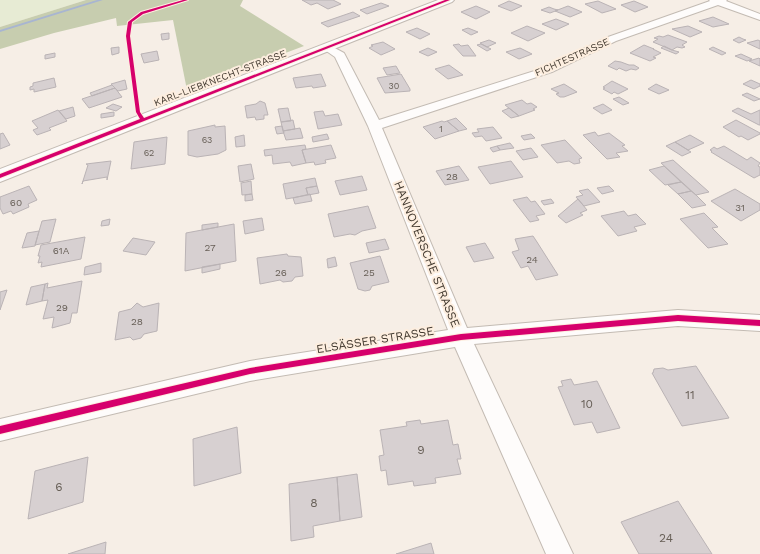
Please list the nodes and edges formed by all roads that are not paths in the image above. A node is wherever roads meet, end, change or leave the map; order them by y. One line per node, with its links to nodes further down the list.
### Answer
1 (448, 0): 4 (street, KARL-LIEBKNECHT-STRASSE)
2 (718, 0): 3 (street); 5 (street, FICHTESTRASSE)
3 (760, 18)
4 (327, 48): 5 (street, HANNOVERSCHE STRASSE); 6 (street, KARL-LIEBKNECHT-STRASSE)
5 (375, 126): 8 (street, HANNOVERSCHE STRASSE)
6 (0, 176)
7 (760, 323): 8 (street, ELSÄSSER STRASSE)
8 (461, 337): 9 (street, ELSÄSSER STRASSE); 10 (street, HANNOVERSCHE STRASSE)
9 (0, 430)
10 (560, 554)

